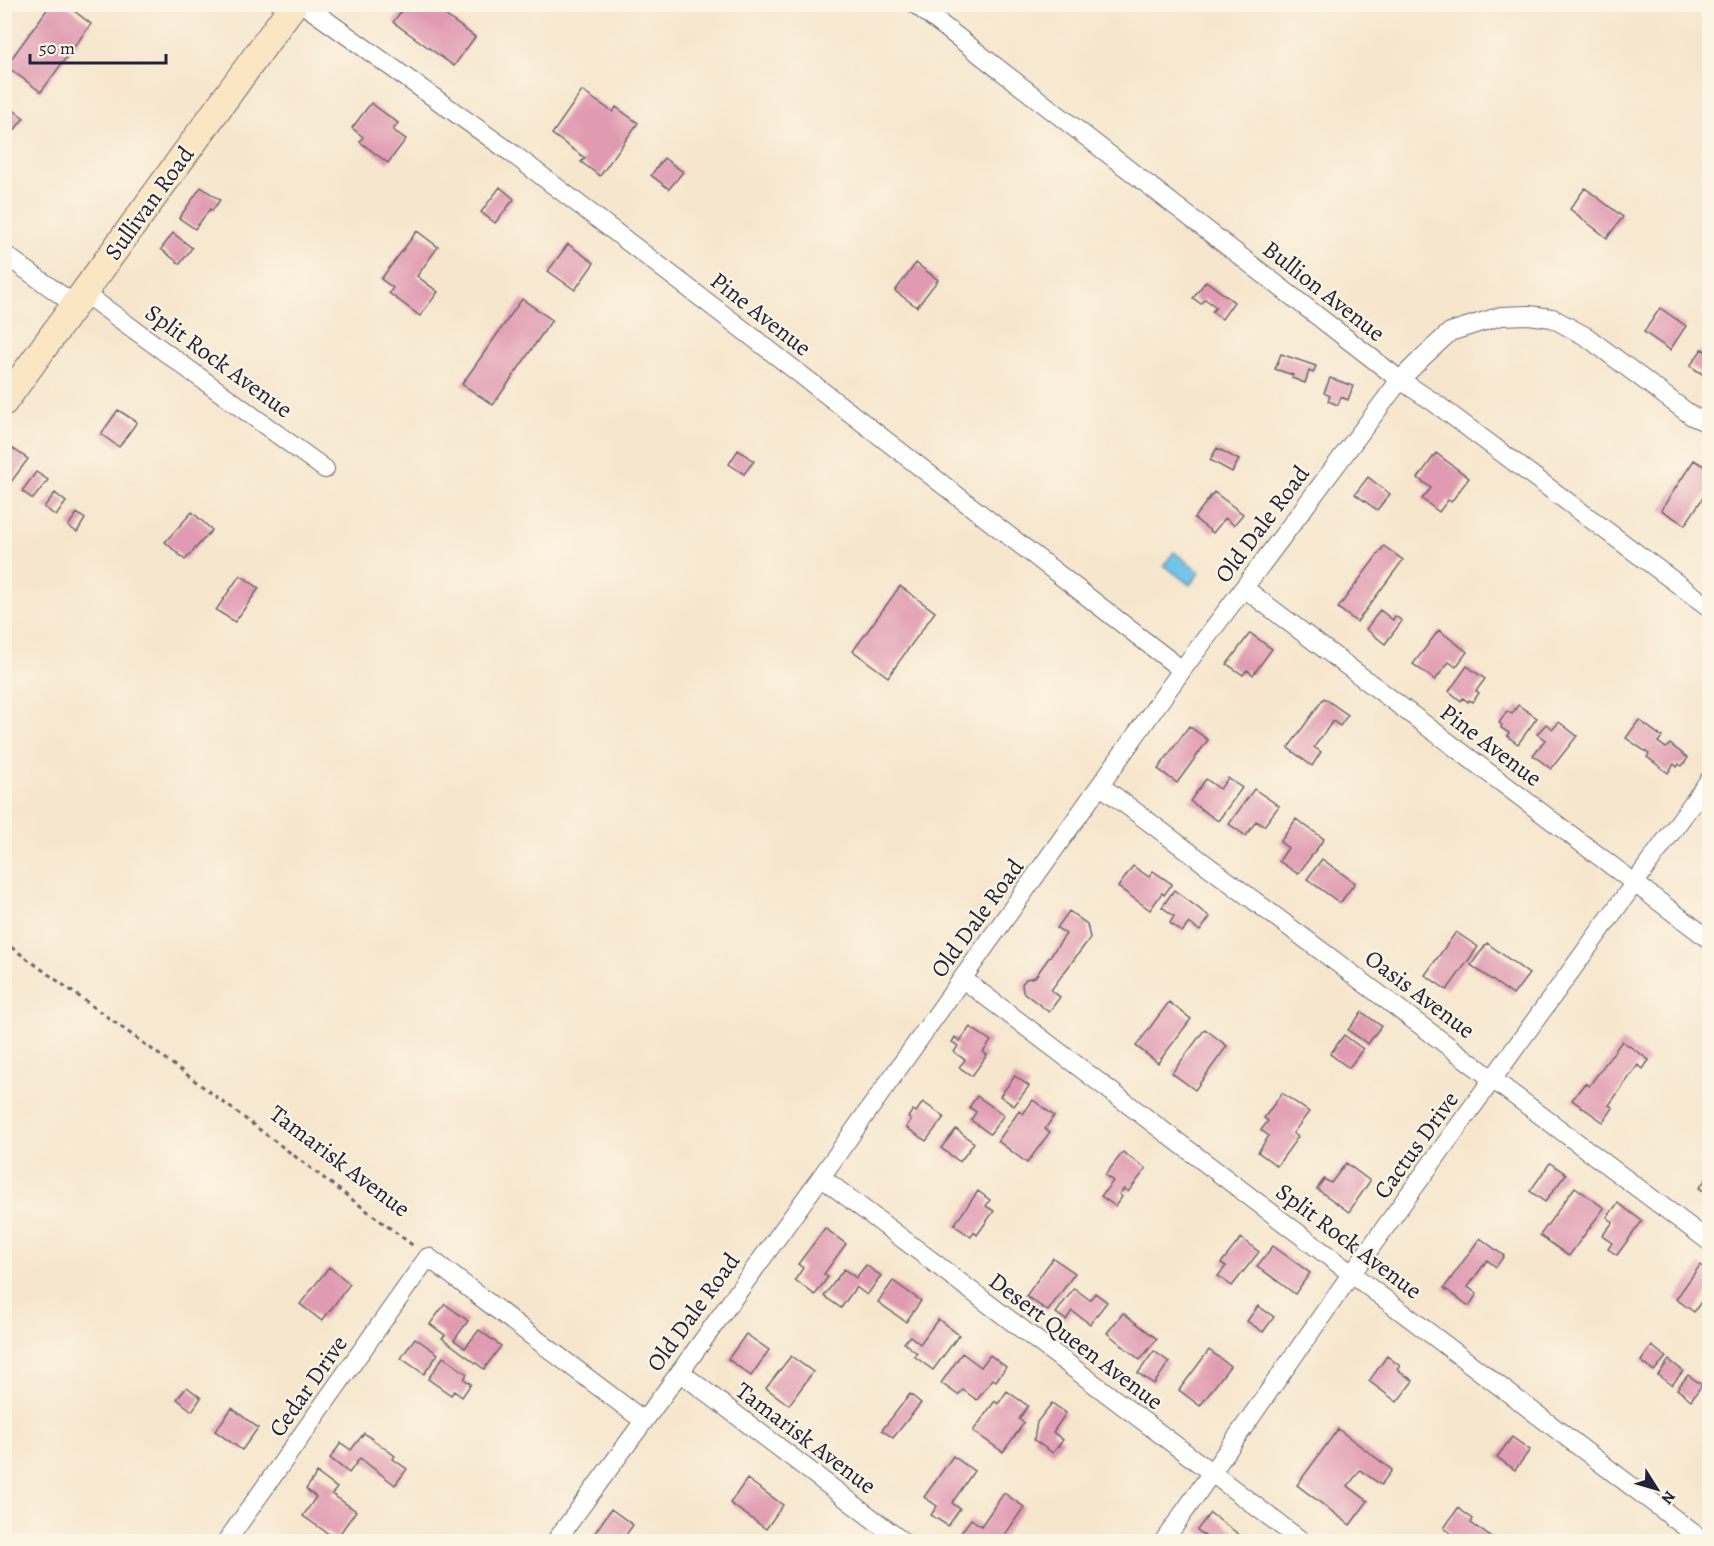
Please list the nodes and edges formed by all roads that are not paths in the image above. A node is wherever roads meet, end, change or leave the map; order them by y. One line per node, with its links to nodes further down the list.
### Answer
1 (294, 4): 5 (street, Sullivan Road)
2 (303, 4): 12 (street, Pine Avenue)
3 (915, 4): 6 (street, Bullion Avenue)
4 (4, 254): 5 (street, Split Rock Avenue)
5 (79, 299): 7 (street, Sullivan Road); 9 (street, Split Rock Avenue)
6 (1400, 380): 8 (street, Old Dale Road); 10 (street, Old Dale Road); 11 (street, Bullion Avenue)
7 (4, 402)
8 (1710, 424)
9 (326, 469)
10 (1244, 588): 12 (street, Old Dale Road); 15 (street, Pine Avenue)
11 (1710, 608)
12 (1182, 670): 14 (street, Old Dale Road)
13 (1710, 779): 15 (street, Cactus Drive)
14 (1101, 786): 17 (street, Old Dale Road); 18 (street, Oasis Avenue)
15 (1634, 884): 16 (street, Pine Avenue); 18 (street, Cactus Drive)
16 (1710, 940)
17 (963, 979): 19 (street, Old Dale Road); 21 (street, Split Rock Avenue)
18 (1493, 1080): 20 (street, Oasis Avenue); 21 (street, Cactus Drive)
19 (821, 1177): 22 (street, Old Dale Road); 24 (street, Desert Queen Avenue)
20 (1710, 1242)
21 (1352, 1274): 24 (street, Cactus Drive); 32 (street, Split Rock Avenue)
22 (680, 1372): 23 (street, Old Dale Road); 29 (street, Tamarisk Avenue)
23 (644, 1421): 27 (street, Cedar Drive); 28 (street, Old Dale Road)
24 (1212, 1474): 30 (street, Cactus Drive); 31 (street, Desert Queen Avenue)
25 (75, 1542): 26 (lane)
26 (103, 1542)
27 (226, 1542)
28 (555, 1542)
29 (903, 1542)
30 (1163, 1542)
31 (1303, 1542)
32 (1705, 1542)

